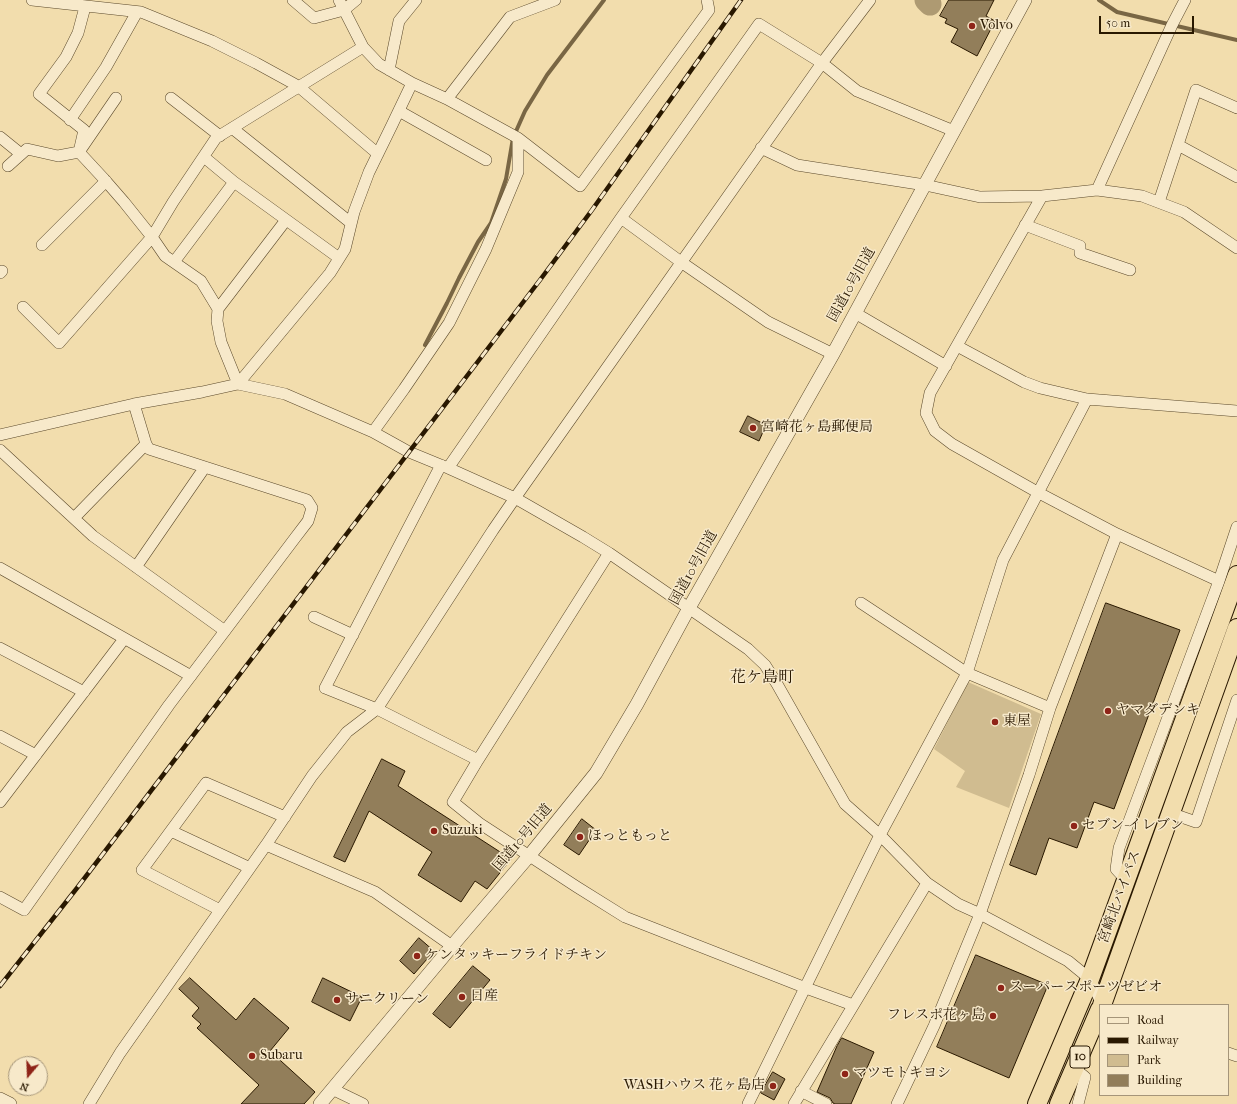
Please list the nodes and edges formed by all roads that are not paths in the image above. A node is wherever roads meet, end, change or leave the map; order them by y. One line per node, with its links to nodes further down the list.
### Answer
1 (32, 0): 10 (street)
2 (293, 0): 11 (street)
3 (356, 0): 11 (street)
4 (416, 0): 15 (street)
5 (555, 0): 20 (street)
6 (707, 0): 28 (street)
7 (870, 0): 14 (street)
8 (1025, 0): 25 (street, 国道10号旧道)
9 (1185, 0): 41 (street)
10 (78, 4): 12 (street); 23 (street)
11 (341, 5): 13 (street)
12 (136, 12): 17 (street); 23 (street)
13 (363, 46): 15 (street); 17 (street)
14 (822, 63): 25 (street); 30 (street); 44 (street)
15 (389, 70): 16 (street)
16 (412, 83): 20 (street); 22 (street)
17 (298, 86): 24 (street); 33 (street)
18 (116, 98): 31 (street)
19 (171, 98): 26 (street)
20 (447, 99): 28 (street)
21 (1237, 108): 29 (street)
22 (399, 111): 33 (street); 35 (street)
23 (70, 120): 31 (street)
24 (232, 128): 26 (street); 46 (street)
25 (954, 131): 40 (street, 国道10号旧道)
26 (220, 136): 34 (street)
27 (0, 137): 32 (street)
28 (518, 138): 65 (street)
29 (1178, 145): 37 (street); 43 (street)
30 (762, 148): 40 (street); 53 (street)
31 (79, 152): 32 (street); 38 (street)
32 (21, 154): 36 (street)
33 (378, 154): 46 (street)
34 (204, 157): 39 (street); 48 (street)
35 (486, 160)
36 (8, 166)
37 (1237, 177)
38 (106, 181): 48 (street); 49 (street)
39 (234, 182): 45 (street); 52 (street)
40 (926, 185): 42 (street); 57 (street, 国道10号旧道)
41 (1097, 190): 42 (street); 43 (street)
42 (1042, 196): 47 (street)
43 (1159, 202): 50 (street)
44 (621, 218): 53 (street); 69 (street)
45 (286, 220): 51 (street); 56 (street)
46 (351, 223): 51 (street)
47 (1025, 225): 54 (street); 58 (street)
48 (152, 238): 52 (street); 55 (street)
49 (42, 245)
50 (1237, 248)
51 (339, 258): 61 (street)
52 (174, 262): 56 (street)
53 (681, 262): 59 (street); 72 (street)
54 (1130, 270)
55 (22, 307)
56 (218, 309): 61 (street)
57 (855, 313): 59 (street, 国道10号旧道); 60 (street)
58 (957, 346): 60 (street); 62 (street)
59 (833, 354): 82 (street, 国道10号旧道)
60 (946, 366): 71 (street)
61 (238, 384): 63 (street); 65 (street)
62 (1087, 399): 64 (street); 71 (street)
63 (134, 404): 66 (street); 67 (street)
64 (1237, 412)
65 (373, 432): 69 (street)
66 (0, 435)
67 (146, 444): 70 (street); 73 (street)
68 (0, 450): 73 (street)
69 (445, 466): 72 (street); 86 (street)
70 (205, 467): 77 (street); 85 (street)
71 (1039, 493): 75 (street); 89 (street)
72 (515, 498): 76 (street); 94 (street)
73 (74, 518): 77 (street)
74 (1237, 528): 80 (street)
75 (1117, 534): 80 (street); 93 (street)
76 (609, 553): 82 (street); 97 (street)
77 (136, 567): 85 (street)
78 (0, 568): 87 (street)
79 (1237, 575): 106 (highway, 宮崎北バイパス / 10)
80 (1219, 581): 106 (street)
81 (861, 603): 89 (street)
82 (689, 608): 102 (street); 104 (street, 国道10号旧道)
83 (314, 617): 86 (street)
84 (1237, 628): 99 (highway, 宮崎北バイパス)
85 (224, 631): 90 (street)
86 (353, 634): 94 (street)
87 (124, 639): 90 (street); 91 (street)
88 (0, 648): 91 (street)
89 (967, 673): 93 (street); 102 (street)
90 (190, 676): 108 (street)
91 (84, 692): 96 (street)
92 (1237, 700): 99 (street)
93 (1050, 708): 110 (street)
94 (377, 709): 97 (street); 100 (street)
95 (0, 736): 96 (street)
96 (36, 755): 98 (street)
97 (478, 760): 104 (street)
98 (0, 802)
99 (1170, 813): 114 (highway, 宮崎北バイパス)
100 (285, 817): 101 (street); 103 (street)
101 (171, 831): 105 (street); 109 (street)
102 (880, 835): 107 (street); 113 (street)
103 (266, 845): 105 (street); 111 (street)
104 (530, 856): 111 (street, 国道10号旧道); 113 (street)
105 (250, 868): 109 (street)
106 (1126, 880): 112 (highway, 宮崎北バイパス / 10)
107 (927, 883): 110 (street); 116 (street)
108 (0, 897)
109 (220, 910): 123 (street)
110 (980, 914): 112 (street); 129 (street)
111 (452, 946): 119 (street, 国道10号旧道)
112 (1090, 979): 115 (street); 130 (highway, 宮崎北バイパス / 10)
113 (806, 988): 116 (street); 126 (street)
114 (1102, 1004)
115 (1102, 1004)
116 (853, 1005): 120 (street)
117 (1099, 1011): 118 (highway, 10)
118 (1075, 1069): 131 (highway, 10); 132 (street)
119 (332, 1089): 124 (street, 国道10号旧道); 125 (street)
120 (801, 1091): 127 (street); 128 (street)
121 (0, 1099): 122 (street)
122 (10, 1104)
123 (89, 1104)
124 (320, 1104)
125 (363, 1104)
126 (748, 1104)
127 (794, 1104)
128 (826, 1104)
129 (896, 1104)
130 (1038, 1104)
131 (1059, 1104)
132 (1078, 1104)

